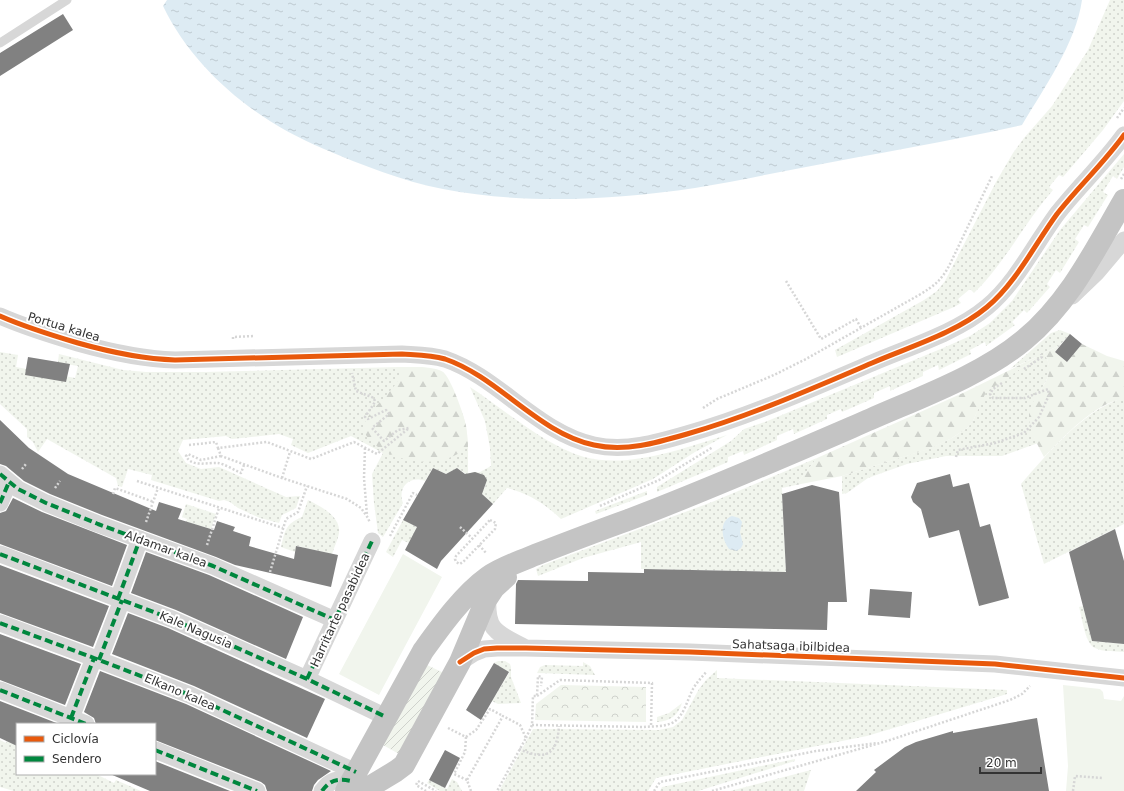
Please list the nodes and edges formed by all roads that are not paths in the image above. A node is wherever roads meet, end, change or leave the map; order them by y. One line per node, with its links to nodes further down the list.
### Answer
1 (67, 0): 2 (lane)
2 (0, 43)
3 (1119, 129): 7 (street, Portua kalea)
4 (1122, 191): 6 (highway)
5 (1124, 240): 6 (street)
6 (1055, 310): 13 (highway)
7 (0, 316)
8 (5, 478): 9 (street); 10 (street, Aldamar kalea)
9 (0, 503)
10 (140, 539): 15 (street); 16 (street, Aldamar kalea)
11 (380, 541): 16 (street, Harritarte pasabidea)
12 (0, 554): 15 (street, Kale Nagusia)
13 (532, 557): 14 (highway); 19 (highway)
14 (488, 597): 18 (highway); 20 (street)
15 (120, 599): 21 (street); 24 (street, Kale Nagusia)
16 (335, 620): 24 (street, Harritarte pasabidea)
17 (0, 623): 21 (street, Elkano kalea)
18 (471, 638): 19 (highway); 20 (street); 22 (highway)
19 (428, 645): 26 (highway)
20 (526, 648): 22 (street, Sahatsaga ibilbidea); 23 (street, Sahatsaga ibilbidea)
21 (96, 659): 27 (street); 29 (street, Elkano kalea)
22 (460, 662): 29 (highway)
23 (1124, 678)
24 (307, 679): 26 (street, Kale Nagusia)
25 (0, 690): 27 (street)
26 (386, 717): 29 (highway)
27 (78, 721)
28 (156, 750): 30 (street)
29 (358, 781): 31 (street)
30 (258, 791)
31 (322, 791)

